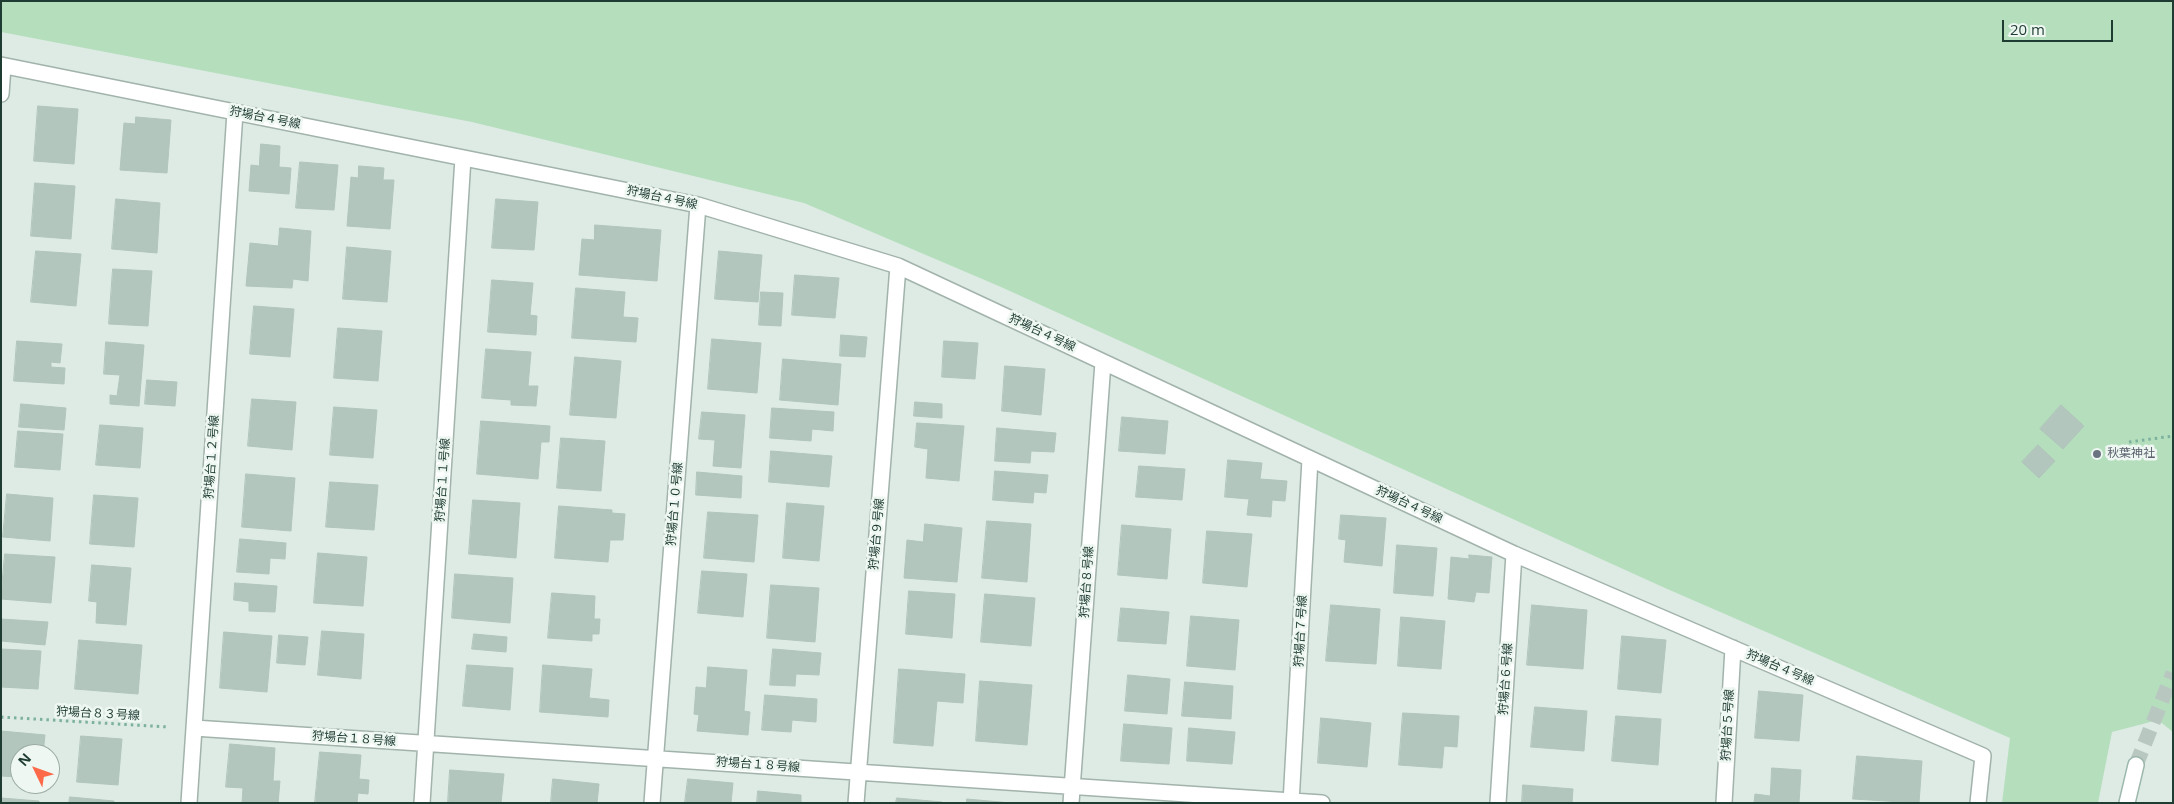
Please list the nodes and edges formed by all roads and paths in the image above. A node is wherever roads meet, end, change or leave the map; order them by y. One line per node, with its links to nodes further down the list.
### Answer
1 (2, 65): 2 (street); 3 (street, 狩場台４号線)
2 (1, 94)
3 (235, 112): 4 (street, 狩場台４号線); 14 (street, 狩場台１２号線)
4 (463, 158): 5 (street, 狩場台４号線); 15 (street, 狩場台１１号線)
5 (698, 204): 6 (street, 狩場台４号線); 16 (street, 狩場台１０号線)
6 (898, 266): 7 (street, 狩場台４号線); 18 (street, 狩場台９号線)
7 (1103, 362): 10 (street, 狩場台４号線); 19 (street, 狩場台８号線)
8 (2173, 436): 9 (path)
9 (2129, 442)
10 (1310, 459): 11 (street, 狩場台４号線); 20 (street, 狩場台７号線)
11 (1514, 554): 12 (street, 狩場台４号線); 27 (street, 狩場台６号線)
12 (1733, 648): 28 (street, 狩場台５号線); 29 (street, 狩場台４号線)
13 (1, 717): 14 (path, 狩場台８３号線)
14 (194, 728): 15 (street, 狩場台１８号線); 21 (street, 狩場台１２号線)
15 (426, 743): 16 (street, 狩場台１８号線); 22 (street, 狩場台１１号線)
16 (654, 758): 18 (street, 狩場台１８号線); 23 (street, 狩場台１０号線)
17 (2136, 765): 30 (street)
18 (858, 772): 19 (street, 狩場台１８号線); 24 (street, 狩場台９号線)
19 (1072, 786): 20 (street, 狩場台１８号線); 25 (street, 狩場台８号線)
20 (1291, 802): 26 (street, 狩場台１８号線)
21 (189, 803)
22 (422, 803)
23 (652, 803)
24 (856, 803)
25 (1071, 803)
26 (1322, 803)
27 (1498, 803)
28 (1724, 803)
29 (1978, 803)
30 (2127, 803)

